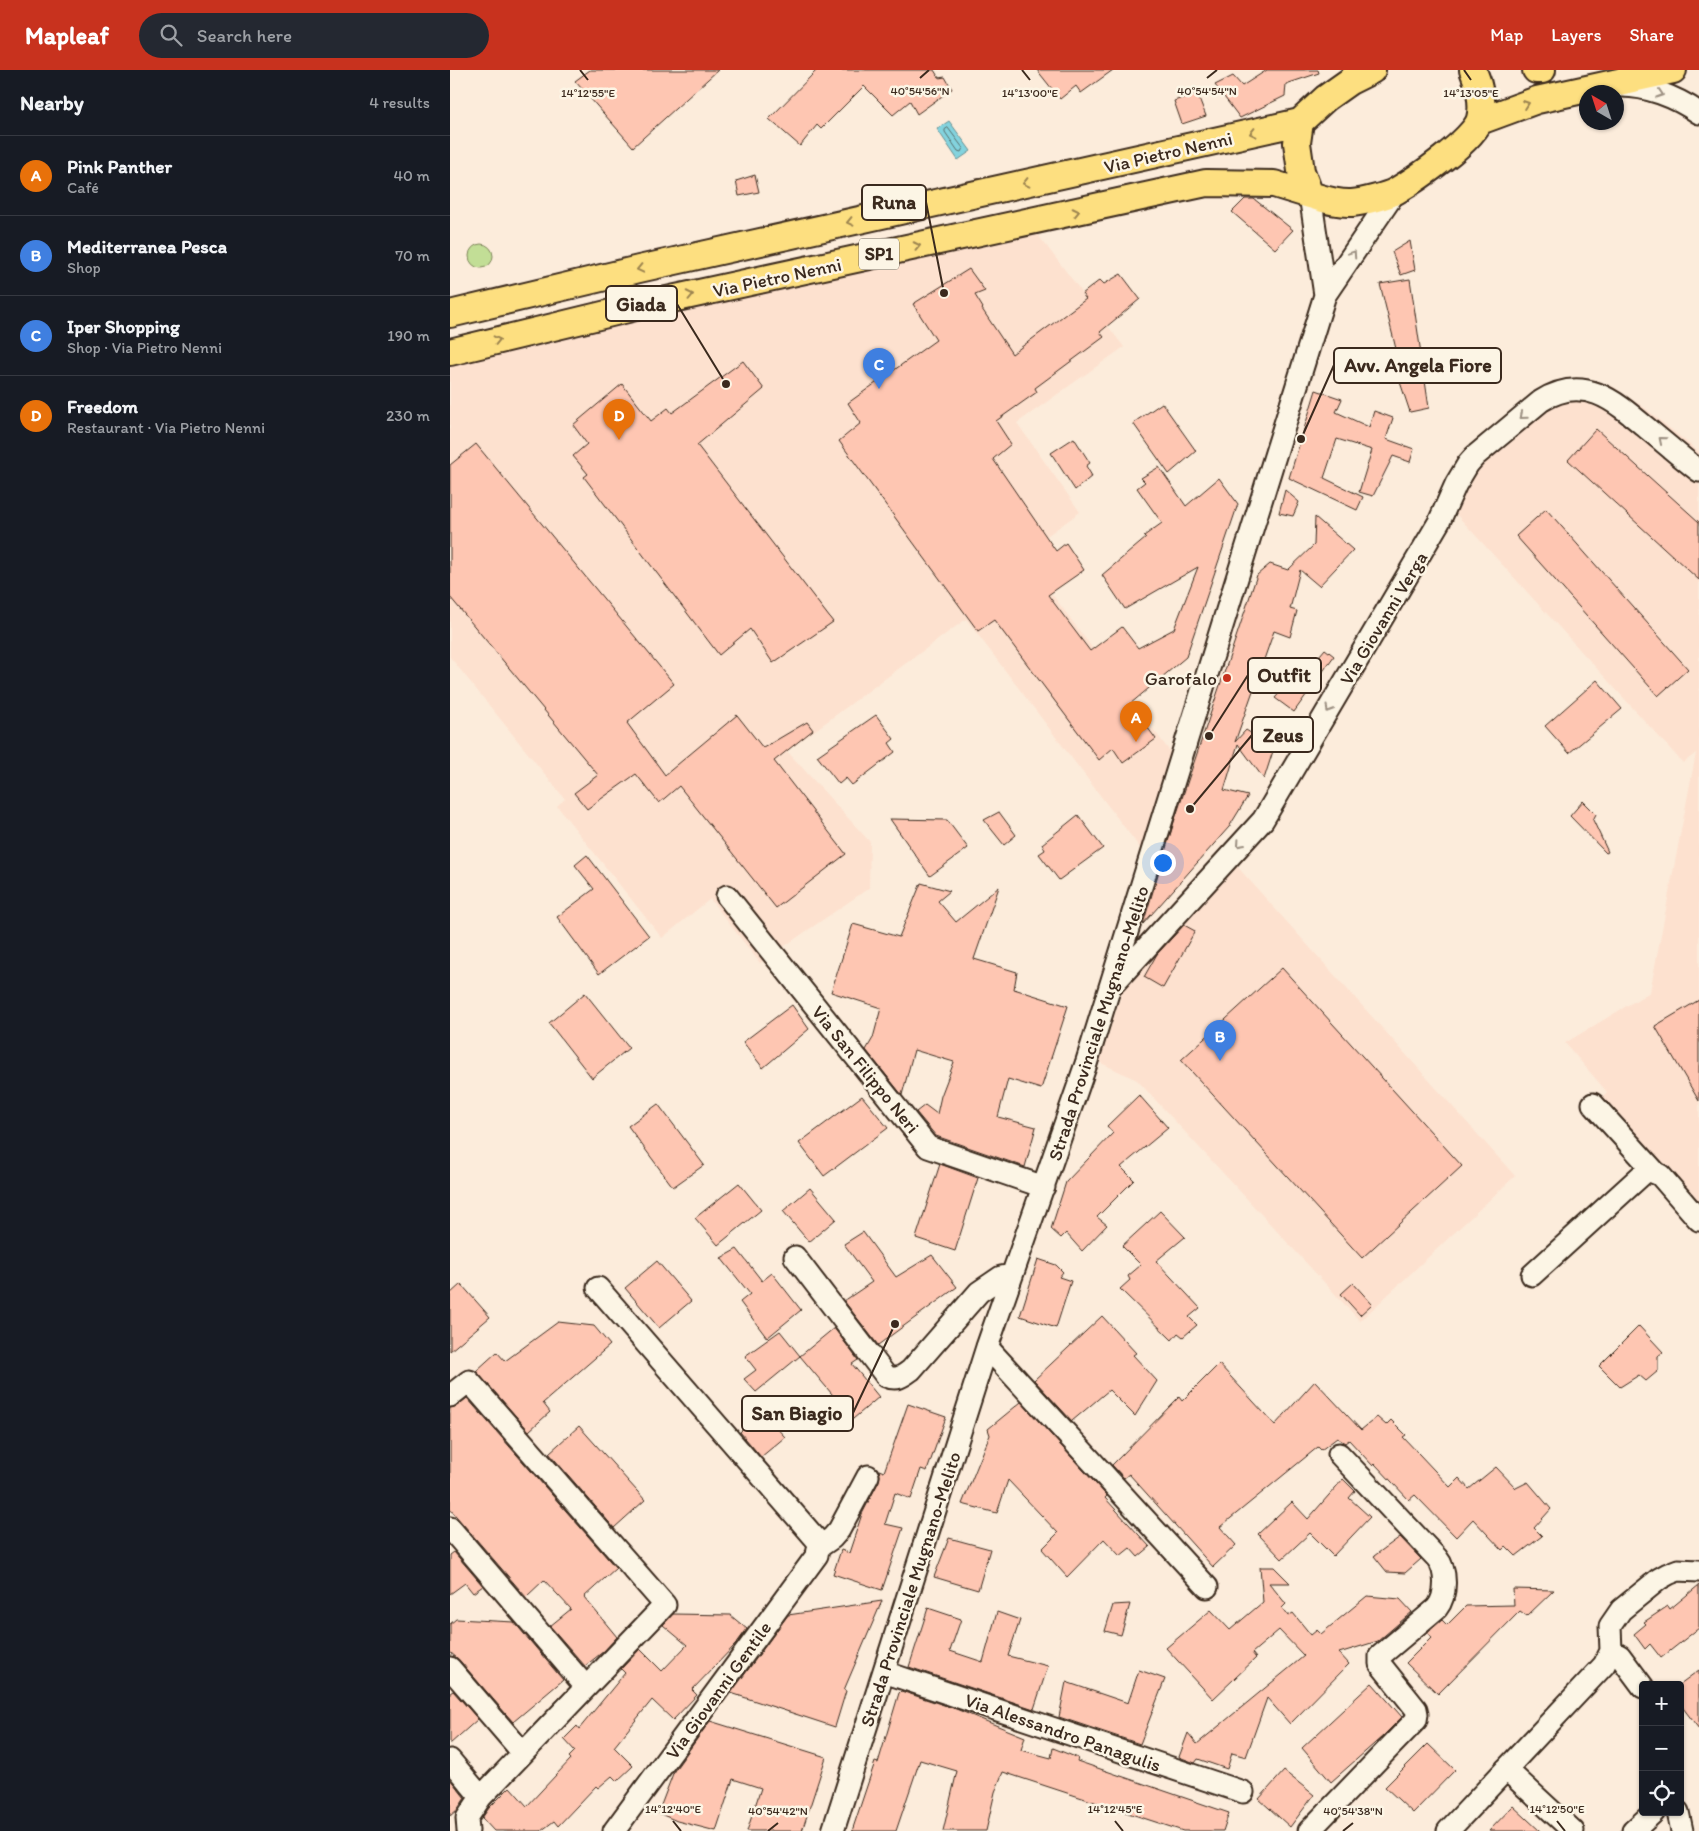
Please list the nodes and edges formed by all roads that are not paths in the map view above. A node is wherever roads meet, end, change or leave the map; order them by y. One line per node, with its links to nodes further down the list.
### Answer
1 (1372, 70): 11 (main road)
2 (1473, 70): 10 (main road)
3 (1536, 70): 4 (main road)
4 (1542, 70)
5 (1673, 70): 6 (main road)
6 (1608, 85)
7 (1624, 86): 9 (street, one-way to 9)
8 (1579, 91): 10 (main road, one-way to 8)
9 (1699, 113)
10 (1480, 121): 12 (main road)
11 (1300, 122): 13 (main road); 15 (main road, Via Pietro Nenni / SP1, one-way to 15)
12 (1395, 192): 13 (main road, Via Pietro Nenni); 14 (street, Strada Provinciale Mugnano-Melito, one-way to 12)
13 (1310, 195): 14 (street, Strada Provinciale Mugnano-Melito); 16 (main road, Via Pietro Nenni / SP1, one-way to 13)
14 (1325, 294): 19 (street, Strada Provinciale Mugnano-Melito)
15 (450, 314)
16 (450, 352)
17 (1699, 472): 19 (street, Via Giovanni Verga, one-way to 19)
18 (727, 896): 22 (street, Via San Filippo Neri)
19 (1111, 986): 22 (street, Strada Provinciale Mugnano-Melito)
20 (1593, 1104): 21 (street)
21 (1655, 1172): 23 (street); 26 (street)
22 (1044, 1187): 25 (street, Strada Provinciale Mugnano-Melito)
23 (1699, 1220)
24 (795, 1257): 25 (street)
25 (1012, 1275): 28 (street, Strada Provinciale Mugnano-Melito)
26 (1532, 1275)
27 (598, 1288): 33 (street)
28 (986, 1347): 35 (street); 38 (street, Strada Provinciale Mugnano-Melito)
29 (450, 1396): 40 (street)
30 (1339, 1454): 51 (street)
31 (868, 1476): 33 (street, Via Giovanni Gentile)
32 (450, 1528): 40 (street)
33 (819, 1547): 49 (street, Via Giovanni Gentile)
34 (1699, 1572): 36 (street)
35 (1207, 1587)
36 (1611, 1651): 39 (street); 43 (street)
37 (450, 1668): 41 (street)
38 (884, 1672): 44 (street, Via Alessandro Panagulis); 50 (street, Strada Provinciale Mugnano-Melito)
39 (1639, 1682)
40 (586, 1687): 41 (street)
41 (523, 1753): 45 (street)
42 (450, 1760): 45 (street)
43 (1506, 1769): 52 (street); 53 (street)
44 (1243, 1792)
45 (481, 1797): 48 (street)
46 (1650, 1816): 54 (street)
47 (1679, 1816): 55 (street)
48 (468, 1831)
49 (614, 1831)
50 (834, 1831)
51 (1309, 1831)
52 (1448, 1831)
53 (1573, 1831)
54 (1633, 1831)
55 (1682, 1831)

